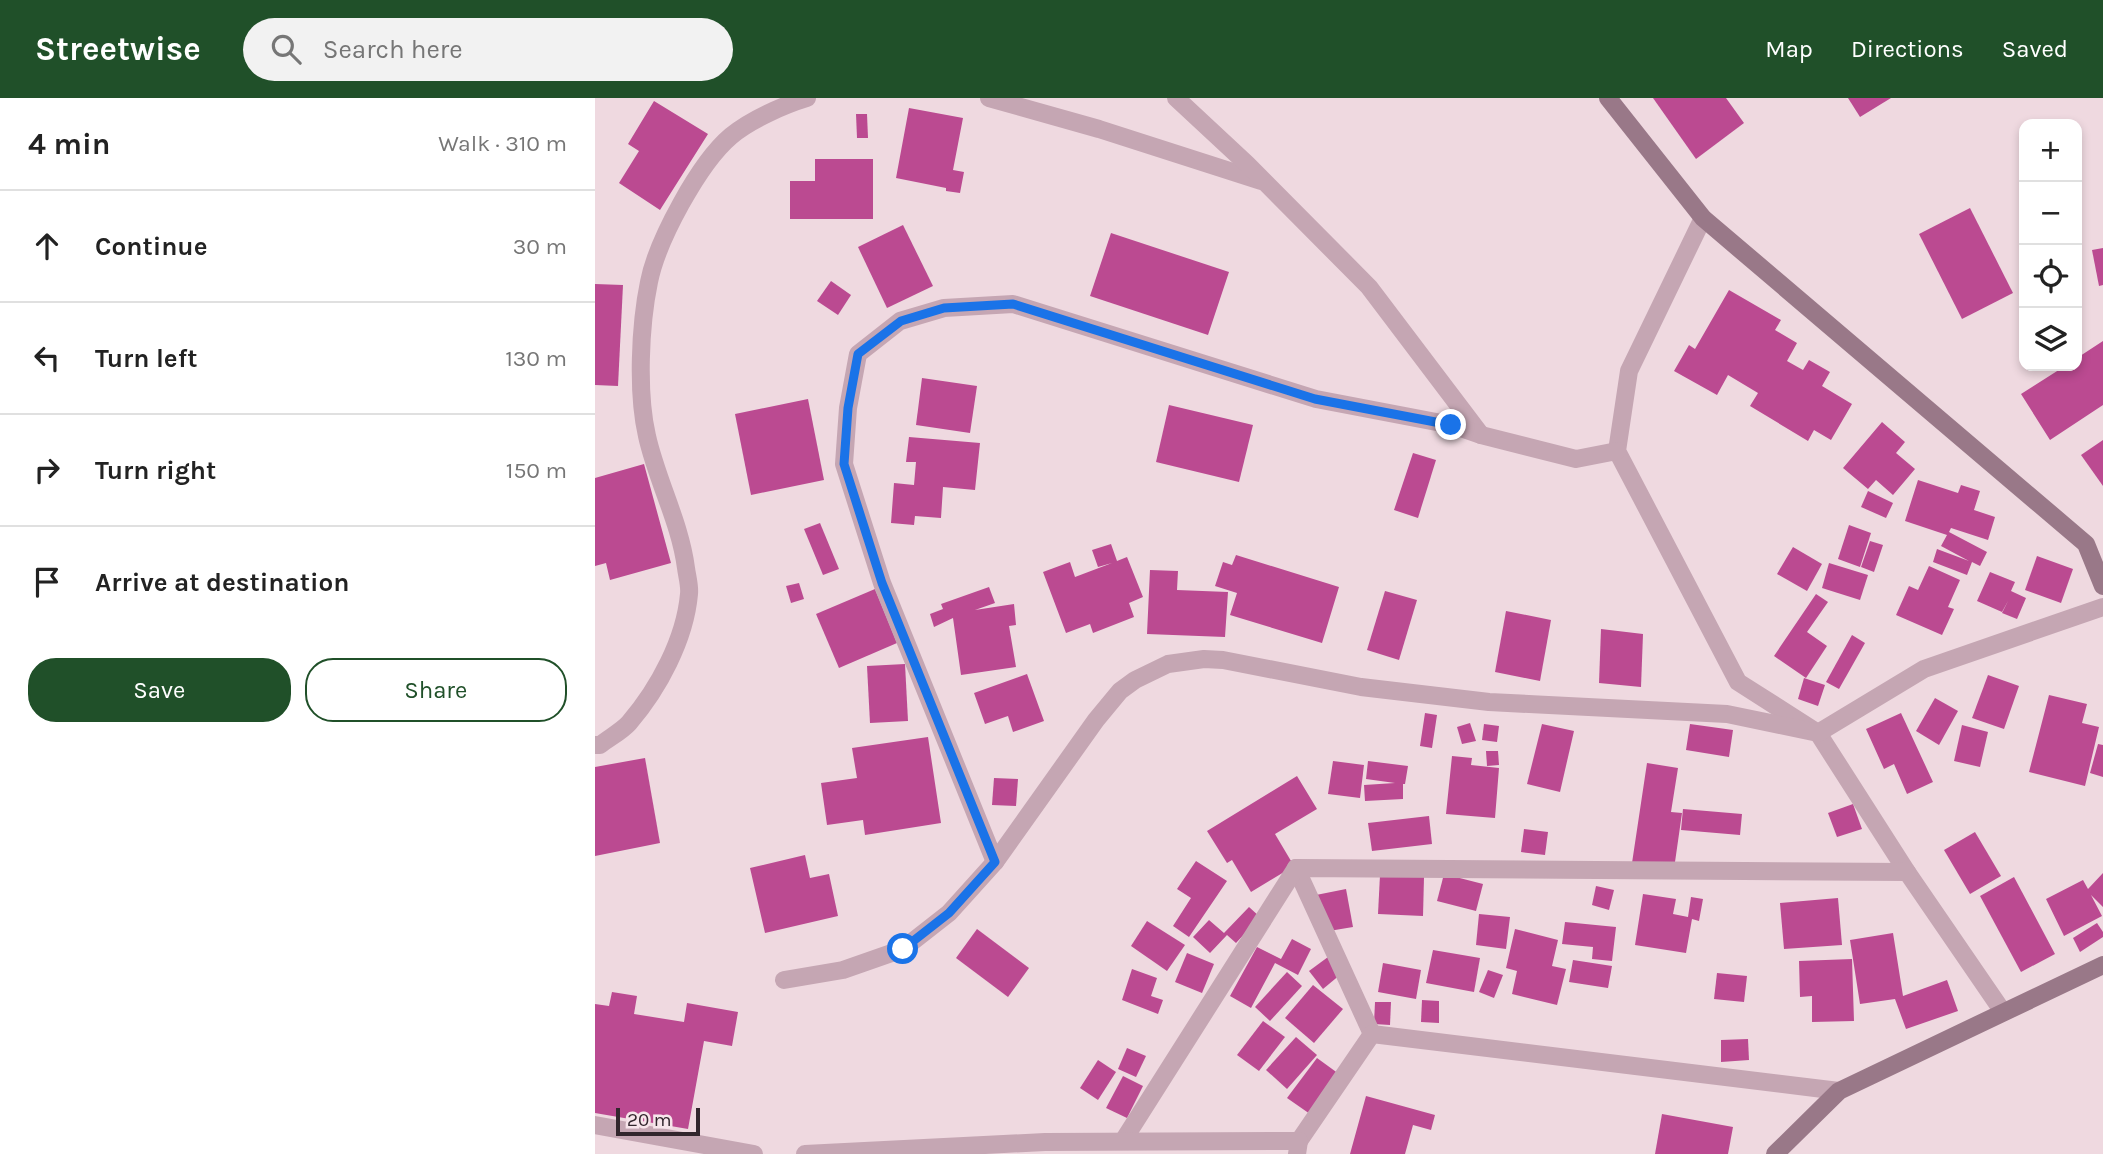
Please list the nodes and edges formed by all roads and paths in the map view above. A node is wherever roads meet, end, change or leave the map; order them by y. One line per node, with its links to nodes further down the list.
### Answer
1 (807, 98): 12 (street)
2 (989, 98): 5 (street)
3 (1176, 98): 5 (street)
4 (1608, 98): 6 (street)
5 (1264, 182): 7 (street)
6 (1703, 218): 8 (street); 9 (street)
7 (1481, 435): 8 (street); 13 (street)
8 (1617, 451): 11 (street)
9 (2103, 586)
10 (2103, 607): 11 (street)
11 (1818, 733): 13 (street); 15 (street)
12 (595, 746)
13 (995, 862): 17 (street)
14 (1296, 868): 15 (street); 19 (street); 22 (street)
15 (1907, 872): 18 (street)
16 (2103, 965): 18 (street)
17 (785, 980)
18 (2003, 1012): 20 (street)
19 (1372, 1034): 20 (street); 23 (street)
20 (1839, 1091): 26 (street)
21 (595, 1125): 24 (street)
22 (1123, 1141): 23 (street); 25 (street)
23 (1298, 1148)
24 (754, 1154)
25 (805, 1154)
26 (1775, 1154)

